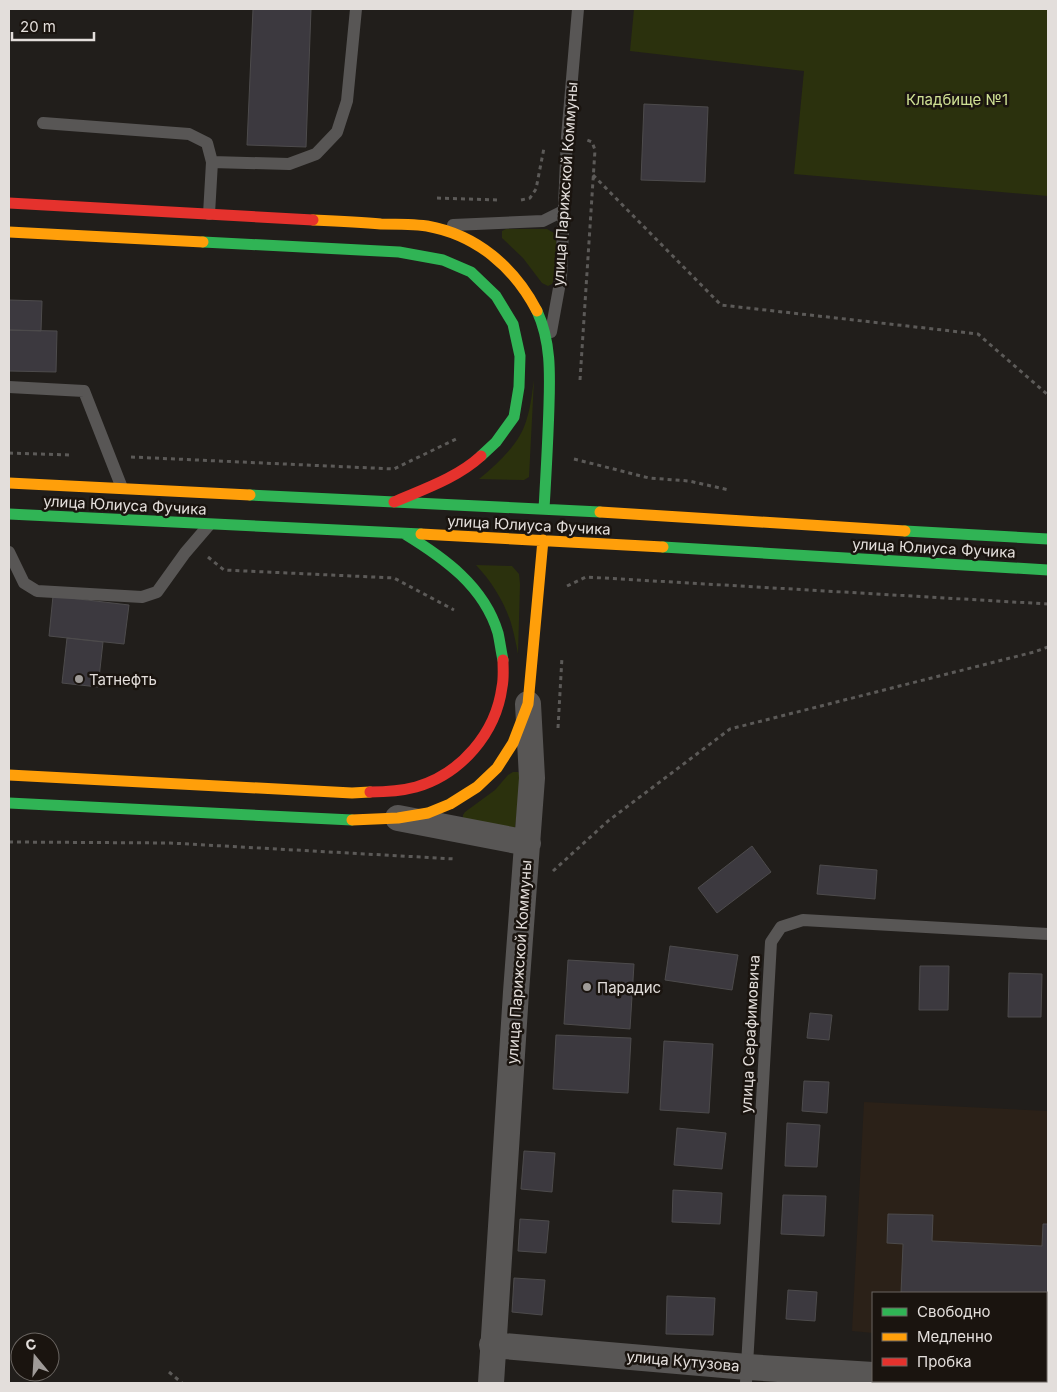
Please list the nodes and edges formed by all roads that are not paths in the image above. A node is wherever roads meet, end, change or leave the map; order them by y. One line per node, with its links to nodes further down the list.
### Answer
1 (356, 9): 4 (lane)
2 (578, 9): 6 (lane, улица Парижской Коммуны)
3 (43, 123): 4 (lane)
4 (212, 162): 8 (lane)
5 (9, 203): 8 (main road)
6 (563, 210): 7 (lane); 10 (lane, улица Парижской Коммуны)
7 (426, 226): 8 (main road); 10 (main road)
8 (208, 228): 9 (main road); 14 (main road)
9 (9, 232)
10 (548, 349): 15 (main road, улица Парижской Коммуны)
11 (9, 387): 13 (lane)
12 (9, 483): 13 (main road, улица Юлиуса Фучика)
13 (122, 488): 14 (main road, улица Юлиуса Фучика)
14 (394, 502): 15 (main road, улица Юлиуса Фучика)
15 (544, 509): 19 (main road, улица Юлиуса Фучика)
16 (9, 514): 17 (main road, улица Юлиуса Фучика)
17 (210, 524): 18 (main road, улица Юлиуса Фучика); 21 (lane)
18 (405, 534): 20 (main road, улица Юлиуса Фучика); 24 (main road)
19 (1048, 539)
20 (543, 540): 22 (main road, улица Юлиуса Фучика); 23 (main road, улица Парижской Коммуны)
21 (9, 552)
22 (1048, 570)
23 (528, 704): 26 (main road); 27 (street, улица Парижской Коммуны)
24 (9, 774)
25 (9, 803): 26 (main road)
26 (398, 818): 27 (street)
27 (528, 843): 29 (street, улица Парижской Коммуны)
28 (1048, 934): 31 (lane, улица Серафимовича)
29 (492, 1345): 31 (street, улица Кутузова); 33 (street, улица Парижской Коммуны)
30 (872, 1374): 31 (street, улица Кутузова)
31 (747, 1375)
32 (997, 1382): 34 (street)
33 (490, 1383)
34 (1018, 1383)

